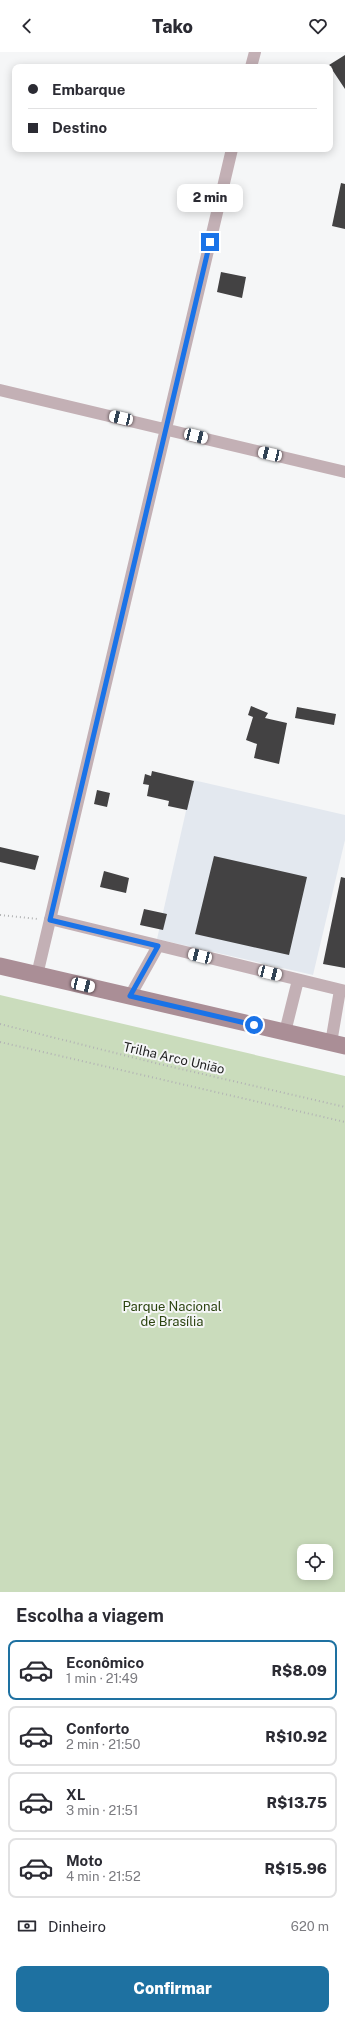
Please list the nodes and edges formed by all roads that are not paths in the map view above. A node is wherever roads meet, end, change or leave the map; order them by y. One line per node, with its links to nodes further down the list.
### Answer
1 (255, 52): 2 (street)
2 (253, 64)
3 (231, 152): 5 (street)
4 (0, 390): 5 (street)
5 (166, 429): 6 (street); 7 (street)
6 (345, 472)
7 (50, 920): 8 (street); 10 (street)
8 (158, 946): 11 (street); 13 (street)
9 (0, 966): 10 (main road)
10 (37, 975): 13 (main road)
11 (298, 980): 12 (street); 14 (street)
12 (343, 991): 15 (street)
13 (130, 996): 14 (main road)
14 (285, 1032): 15 (main road)
15 (338, 1045)

